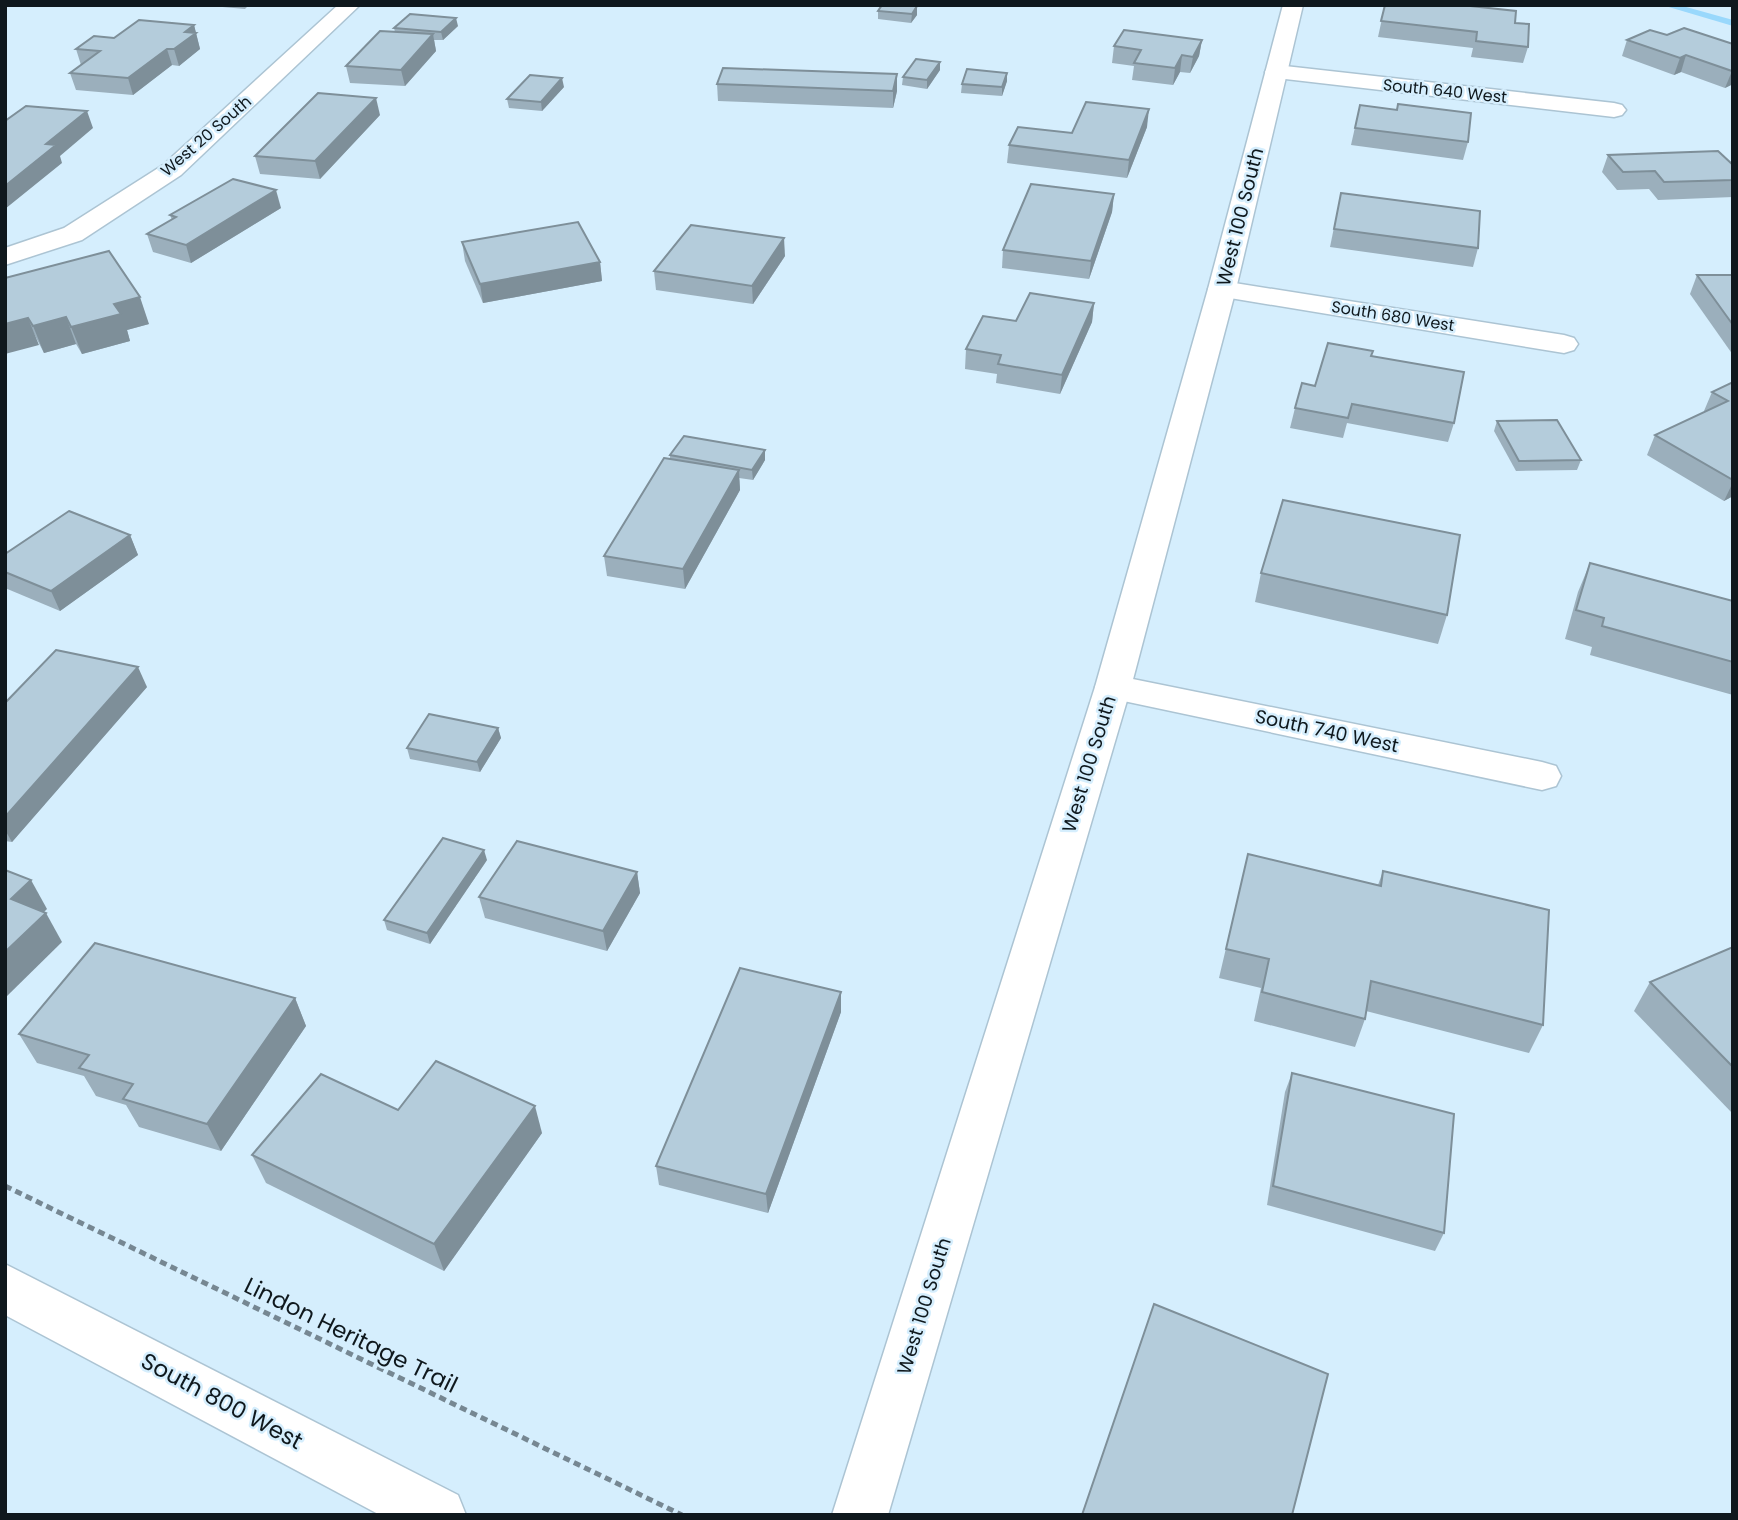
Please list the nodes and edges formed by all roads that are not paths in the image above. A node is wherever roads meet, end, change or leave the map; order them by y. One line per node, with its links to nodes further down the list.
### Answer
1 (350, 5): 5 (street, West 20 South)
2 (1293, 5): 3 (street, West 100 South)
3 (1276, 72): 4 (street, South 640 West); 6 (street, West 100 South)
4 (1614, 110)
5 (5, 257)
6 (1222, 289): 7 (street, South 680 West); 8 (street, West 100 South)
7 (1564, 344)
8 (1113, 687): 9 (street, South 740 West); 12 (street, West 100 South)
9 (1542, 776)
10 (5, 1288): 11 (street, South 800 West)
11 (438, 1515)
12 (860, 1515)

